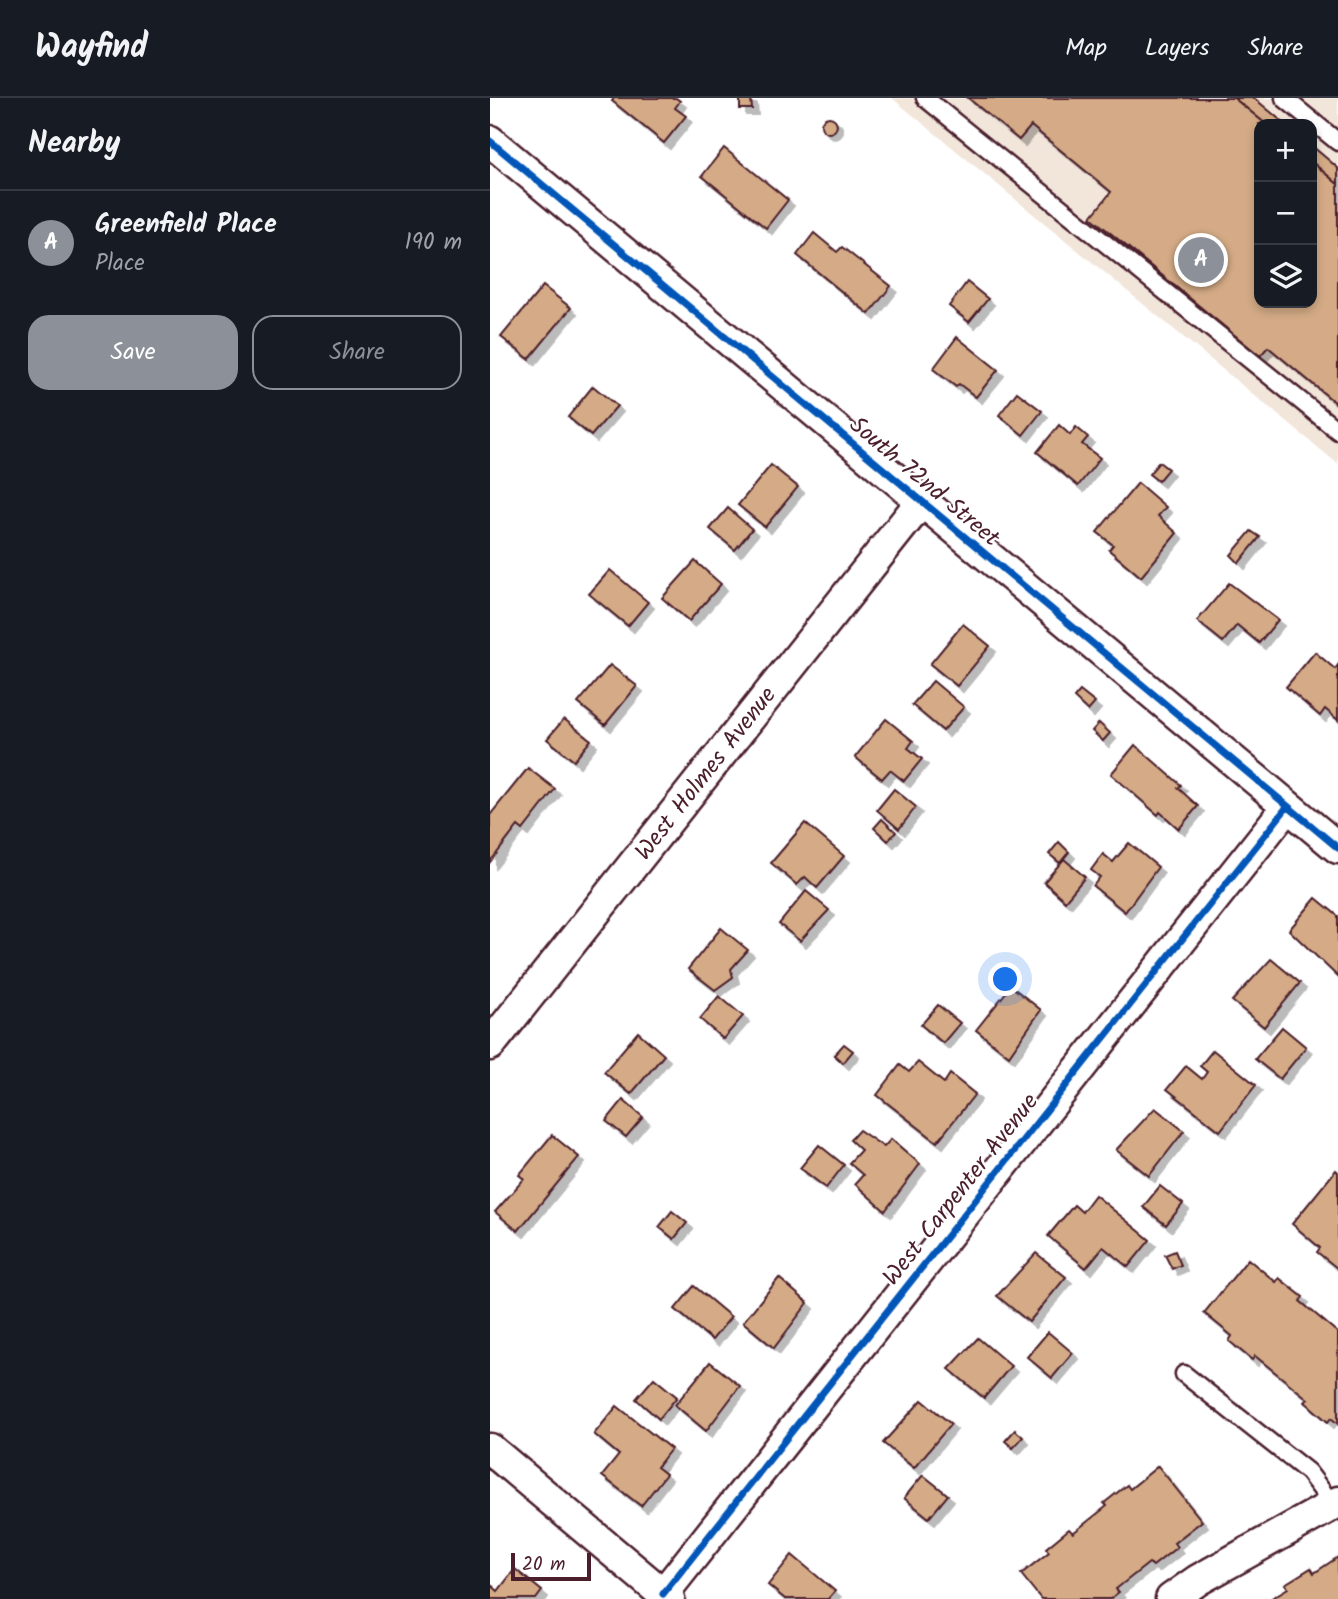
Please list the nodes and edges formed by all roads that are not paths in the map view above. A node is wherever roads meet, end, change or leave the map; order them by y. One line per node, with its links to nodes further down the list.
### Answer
1 (925, 98): 5 (lane)
2 (1284, 98): 3 (lane)
3 (1338, 142)
4 (494, 154): 6 (street, South 72nd Street)
5 (1338, 431)
6 (920, 502): 7 (street, South 72nd Street); 9 (street, West Holmes Avenue)
7 (1287, 807): 8 (street, South 72nd Street); 13 (street, West Carpenter Avenue)
8 (1338, 848)
9 (490, 1045)
10 (1184, 1374): 12 (lane)
11 (490, 1449): 13 (street)
12 (1336, 1504): 14 (street)
13 (666, 1597)
14 (1171, 1599)

